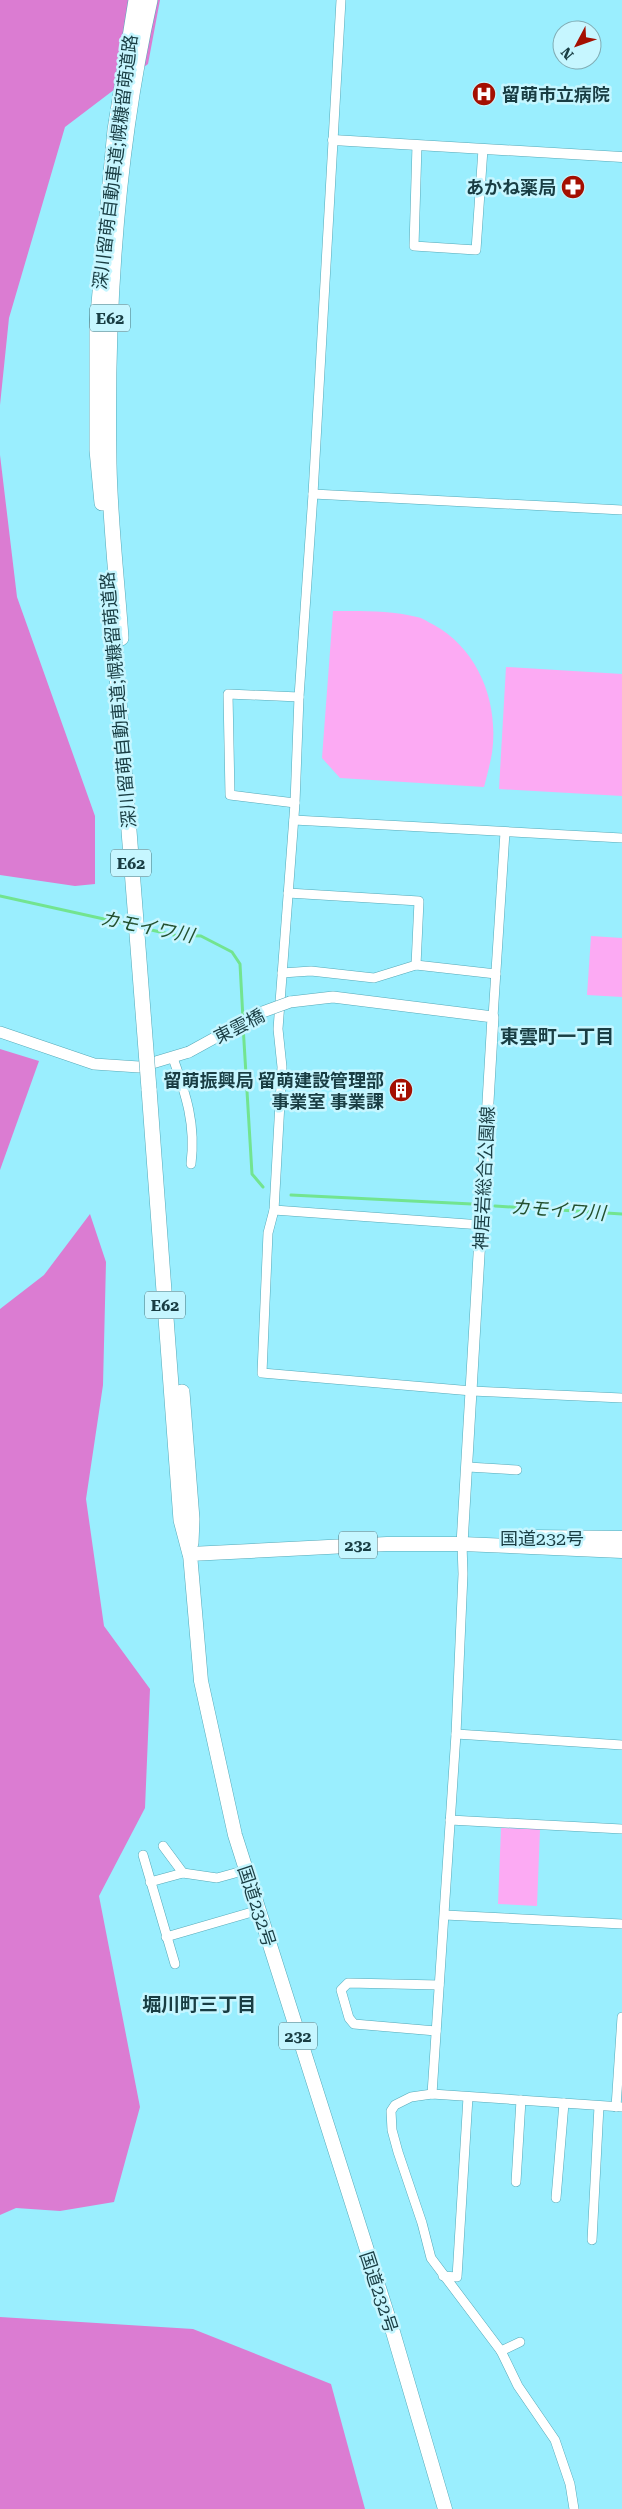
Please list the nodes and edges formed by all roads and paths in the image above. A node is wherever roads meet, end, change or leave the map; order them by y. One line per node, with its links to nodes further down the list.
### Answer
1 (136, 0): 10 (highway, 深川留萌自動車道;幌糠留萌道路 / E62)
2 (150, 0): 10 (highway, 深川留萌自動車道;幌糠留萌道路 / E62)
3 (341, 0): 4 (street)
4 (333, 140): 5 (street); 8 (street)
5 (417, 145): 6 (street); 6 (street)
6 (483, 149): 7 (street)
7 (622, 157)
8 (313, 494): 9 (street); 11 (street)
9 (622, 510)
10 (117, 637): 33 (highway, 深川留萌自動車道;幌糠留萌道路 / E62)
11 (299, 697): 12 (street); 12 (street)
12 (296, 802): 13 (street)
13 (294, 820): 14 (street); 16 (street)
14 (505, 832): 15 (street); 19 (street)
15 (622, 838)
16 (288, 893): 17 (street); 18 (street)
17 (416, 966): 18 (street); 19 (street)
18 (282, 973): 24 (street)
19 (496, 974): 20 (street)
20 (493, 1016): 22 (main road, 東雲橋, bridge); 25 (main road, 神居岩総合公園線)
21 (0, 1032): 22 (main road)
22 (174, 1058): 23 (street)
23 (191, 1164)
24 (274, 1210): 25 (street); 26 (street)
25 (482, 1225): 26 (main road, 神居岩総合公園線)
26 (472, 1391): 27 (street); 28 (main road, 神居岩総合公園線)
27 (622, 1398)
28 (468, 1467): 29 (street); 31 (main road, 神居岩総合公園線)
29 (517, 1470)
30 (622, 1538): 31 (highway, 国道232号 / 232)
31 (462, 1544): 32 (highway, 国道232号 / 232); 33 (highway, 国道232号 / 232); 34 (street)
32 (622, 1551)
33 (190, 1554): 40 (highway, 国道232号 / 232)
34 (456, 1734): 35 (street); 36 (street)
35 (622, 1745)
36 (450, 1820): 37 (street); 44 (street)
37 (622, 1829)
38 (163, 1846): 41 (street)
39 (143, 1855): 42 (street)
40 (246, 1870): 41 (street); 43 (highway, 国道232号 / 232)
41 (183, 1873): 42 (street)
42 (150, 1882): 46 (street)
43 (258, 1910): 46 (street); 63 (highway, 国道232号 / 232)
44 (445, 1915): 45 (street); 48 (street)
45 (622, 1924)
46 (166, 1937): 47 (street)
47 (175, 1964)
48 (439, 1985): 50 (street); 50 (street)
49 (622, 2017): 56 (street)
50 (436, 2031): 51 (street)
51 (432, 2094): 52 (street); 60 (street)
52 (468, 2097): 53 (street); 60 (street)
53 (521, 2100): 54 (street); 57 (street)
54 (564, 2103): 55 (street); 58 (street)
55 (599, 2106): 56 (street); 59 (street)
56 (619, 2107)
57 (516, 2182)
58 (556, 2198)
59 (592, 2240)
60 (443, 2276): 62 (street)
61 (520, 2342): 62 (street)
62 (500, 2351): 64 (street)
63 (446, 2509)
64 (574, 2509)

